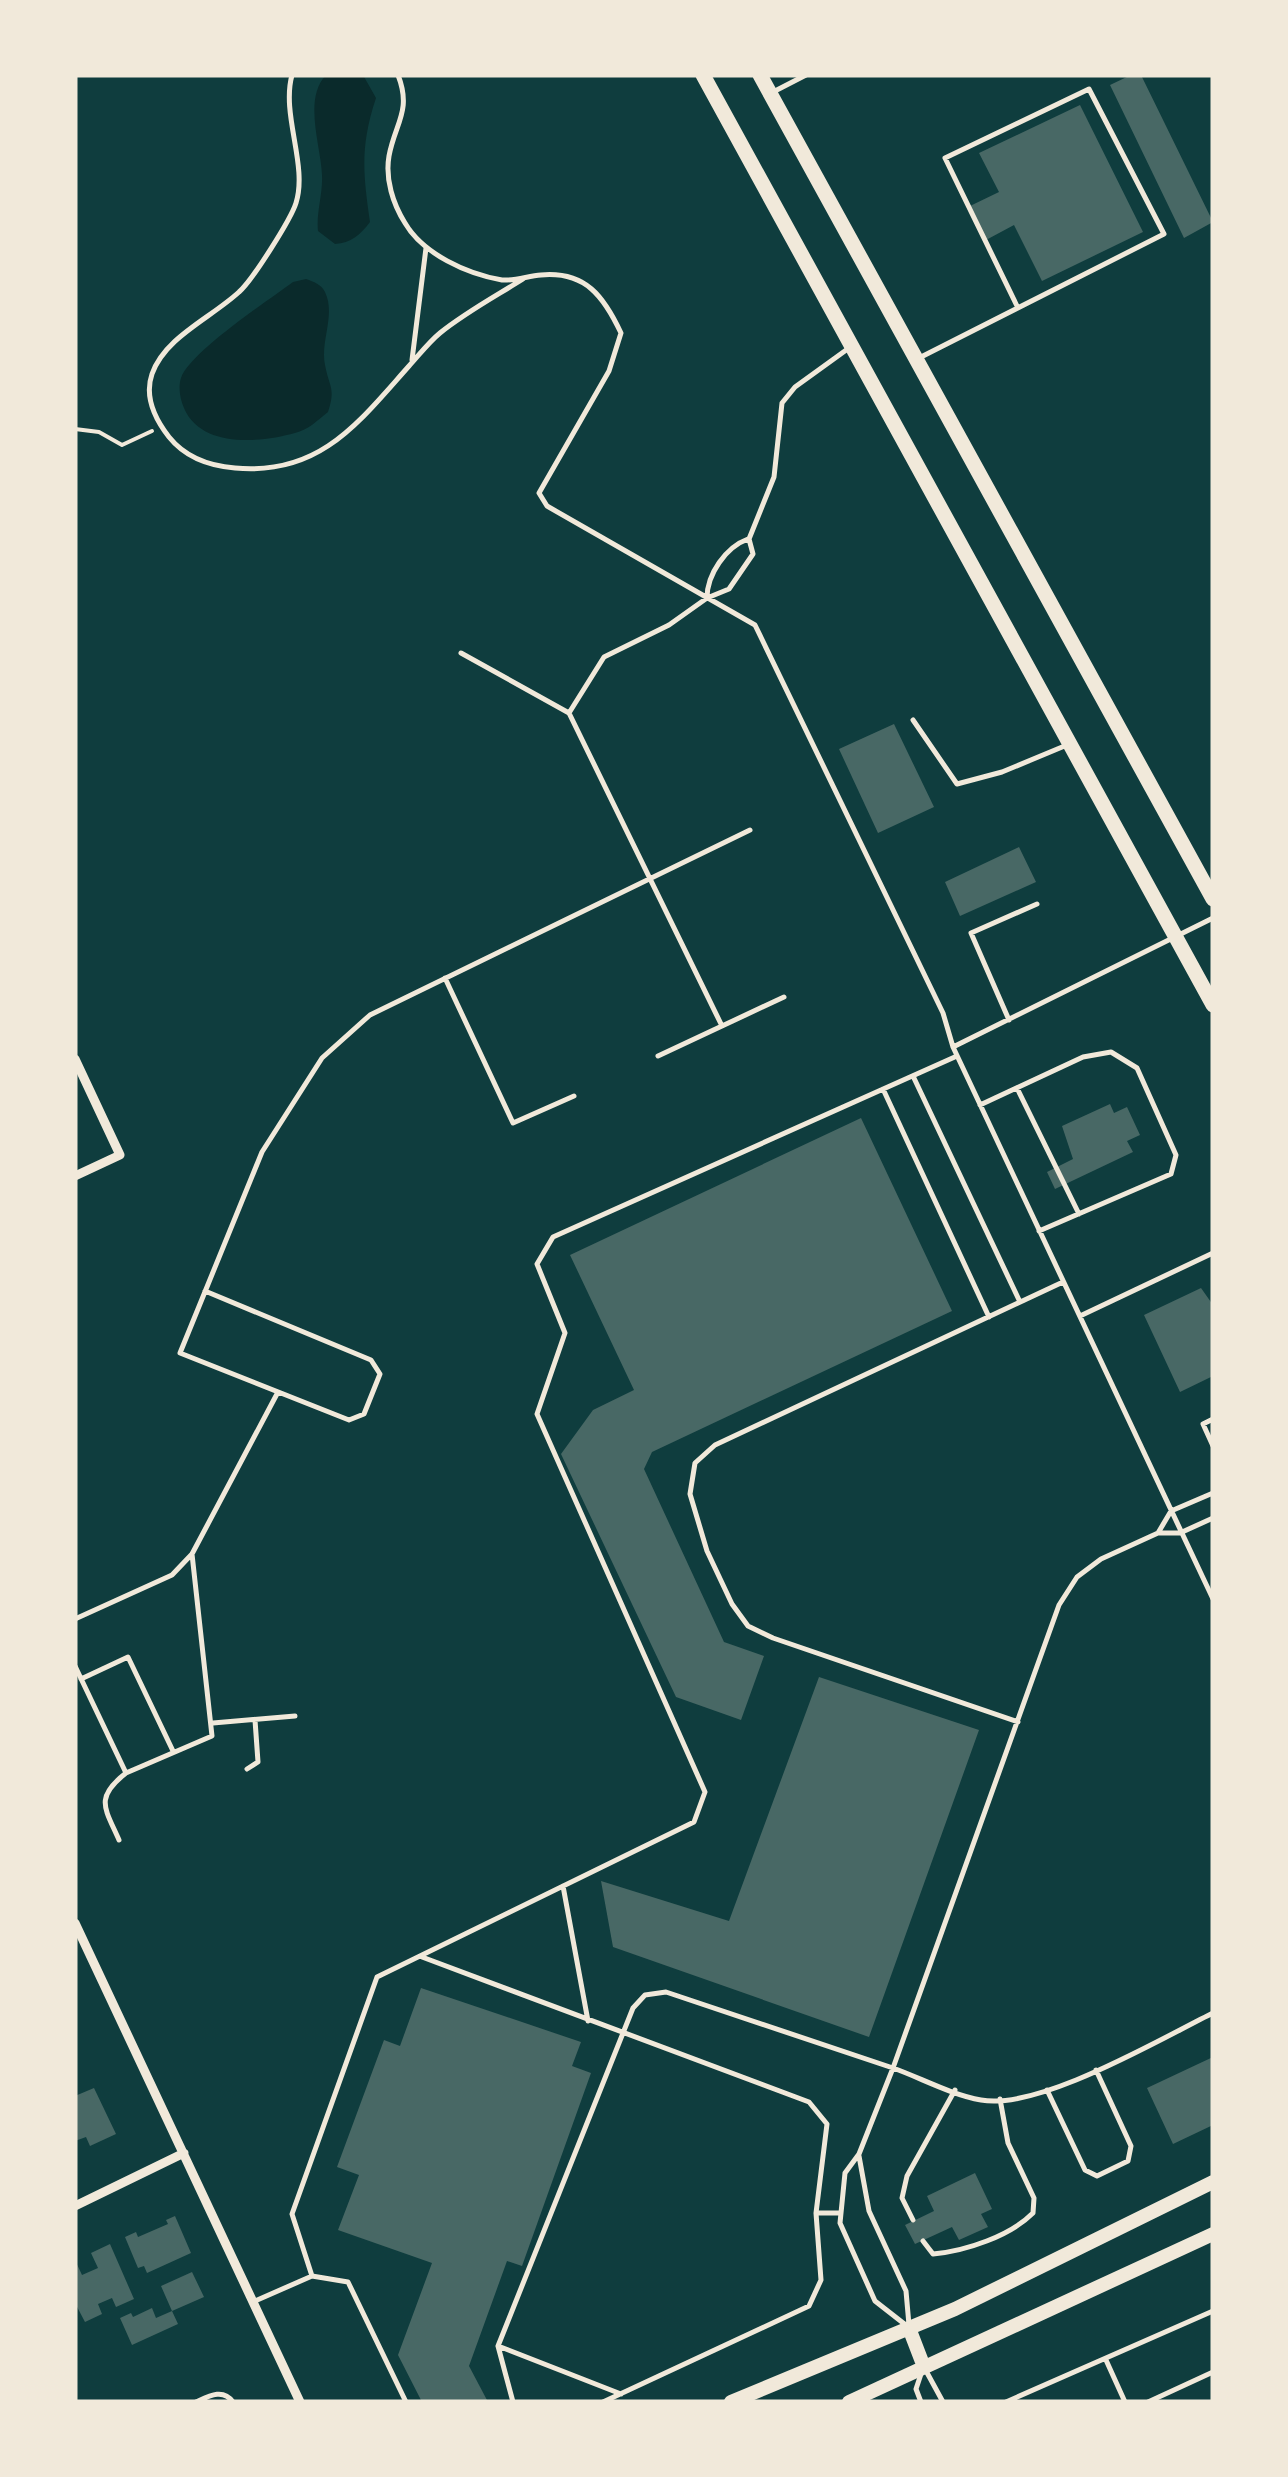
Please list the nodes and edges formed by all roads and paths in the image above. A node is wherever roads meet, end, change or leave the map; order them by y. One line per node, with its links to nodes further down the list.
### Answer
1 (292, 75): 13 (lane)
2 (398, 75): 7 (lane)
3 (703, 75): 10 (main road)
4 (760, 75): 6 (main road)
5 (806, 75): 6 (lane)
6 (770, 94): 11 (main road)
7 (426, 248): 8 (lane); 12 (lane)
8 (526, 277): 12 (lane); 16 (lane)
9 (1017, 306): 9 (lane); 11 (lane)
10 (852, 347): 15 (lane); 20 (main road)
11 (916, 359): 23 (main road)
12 (412, 363): 13 (lane)
13 (161, 426): 14 (path)
14 (75, 429)
15 (749, 539): 16 (lane); 16 (lane)
16 (707, 598): 18 (lane); 32 (lane)
17 (461, 653): 18 (lane)
18 (569, 713): 22 (lane)
19 (913, 720): 20 (lane)
20 (1070, 744): 26 (main road)
21 (750, 830): 22 (lane)
22 (650, 878): 27 (lane); 31 (lane)
23 (1213, 899)
24 (1038, 904): 30 (lane)
25 (1213, 918): 26 (lane)
26 (1176, 938): 29 (main road); 30 (lane)
27 (446, 978): 39 (lane); 46 (lane)
28 (784, 997): 31 (lane)
29 (1213, 1005)
30 (1008, 1020): 32 (lane)
31 (722, 1026): 33 (lane)
32 (953, 1047): 34 (lane)
33 (658, 1056)
34 (958, 1056): 36 (lane); 40 (lane)
35 (75, 1059): 41 (street)
36 (913, 1076): 38 (lane); 47 (lane)
37 (1017, 1088): 40 (lane); 42 (lane); 42 (lane)
38 (883, 1089): 48 (lane); 71 (lane)
39 (574, 1096)
40 (980, 1105): 43 (lane)
41 (75, 1176)
42 (1079, 1214): 43 (lane)
43 (1039, 1232): 45 (lane)
44 (1213, 1253): 49 (lane)
45 (1063, 1282): 47 (lane); 49 (lane)
46 (206, 1291): 50 (lane); 50 (lane)
47 (1020, 1302): 48 (lane)
48 (988, 1317): 65 (lane)
49 (1079, 1317): 54 (lane)
50 (278, 1392): 58 (lane)
51 (1213, 1419): 52 (lane)
52 (1213, 1446)
53 (1213, 1492): 54 (lane)
54 (1171, 1511): 56 (lane); 57 (lane)
55 (1213, 1518): 56 (lane)
56 (1180, 1532): 57 (lane); 59 (lane)
57 (1158, 1533): 65 (lane)
58 (192, 1554): 60 (lane); 66 (lane)
59 (1213, 1598)
60 (75, 1619)
61 (75, 1666): 62 (lane)
62 (81, 1679): 67 (lane); 69 (lane)
63 (295, 1716): 64 (lane)
64 (255, 1720): 66 (lane); 68 (lane)
65 (1018, 1722): 77 (lane)
66 (213, 1723): 67 (lane)
67 (173, 1751): 69 (lane)
68 (247, 1769)
69 (126, 1774): 70 (lane)
70 (119, 1840)
71 (563, 1886): 73 (lane); 75 (lane)
72 (75, 1923): 82 (street)
73 (420, 1956): 75 (lane); 91 (lane)
74 (1213, 2013): 78 (lane)
75 (588, 2021): 76 (lane)
76 (622, 2034): 77 (lane); 86 (lane); 95 (lane)
77 (893, 2068): 79 (lane); 83 (lane)
78 (1096, 2070): 80 (lane); 80 (lane)
79 (955, 2090): 81 (lane); 88 (lane)
80 (1046, 2090): 81 (lane)
81 (1000, 2099): 90 (lane)
82 (184, 2153): 85 (street); 92 (street)
83 (859, 2154): 87 (lane); 94 (lane)
84 (1213, 2182): 94 (main road)
85 (75, 2206)
86 (816, 2213): 87 (lane); 99 (lane)
87 (840, 2213): 94 (lane)
88 (913, 2220)
89 (1213, 2234): 97 (main road)
90 (923, 2241)
91 (312, 2276): 92 (lane); 103 (lane)
92 (253, 2302): 102 (street)
93 (1213, 2311): 96 (lane)
94 (909, 2328): 97 (main road); 106 (main road)
95 (498, 2346): 99 (lane); 104 (lane)
96 (1106, 2360): 110 (lane); 111 (lane)
97 (924, 2367): 107 (main road); 108 (lane); 109 (lane)
98 (1213, 2372): 112 (lane)
99 (621, 2394): 105 (lane)
100 (196, 2402): 101 (lane)
101 (233, 2402)
102 (300, 2402)
103 (406, 2402)
104 (514, 2402)
105 (603, 2402)
106 (732, 2402)
107 (849, 2402)
108 (921, 2402)
109 (943, 2402)
110 (1006, 2402)
111 (1125, 2402)
112 (1148, 2402)

